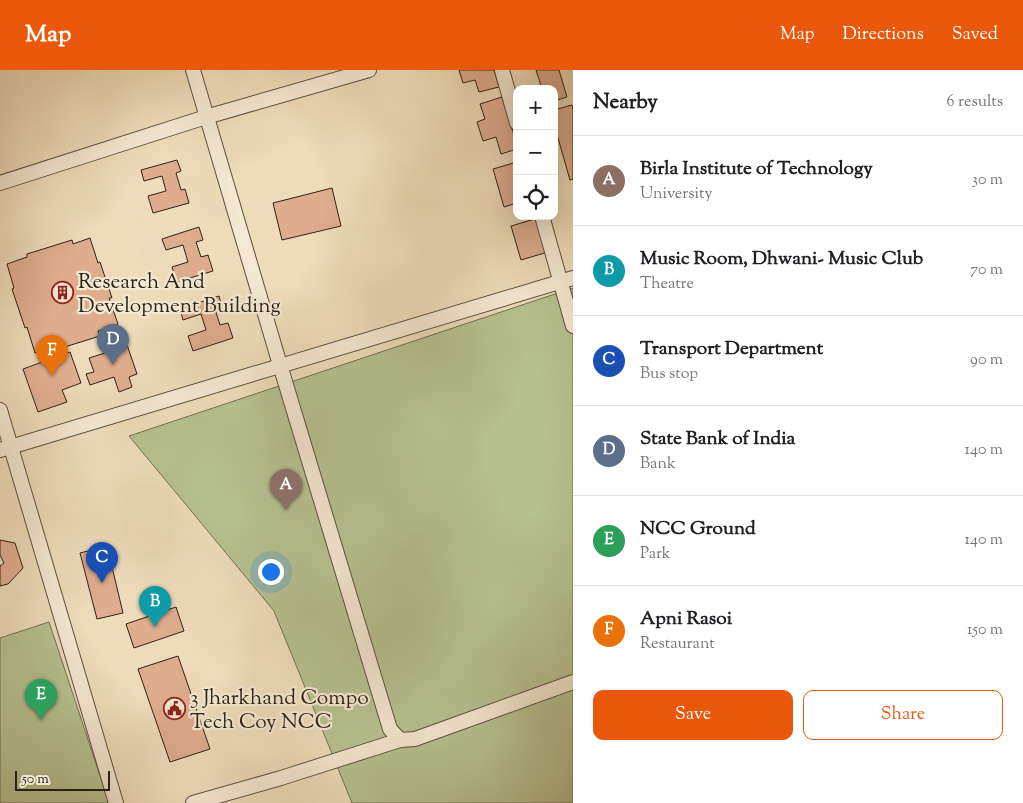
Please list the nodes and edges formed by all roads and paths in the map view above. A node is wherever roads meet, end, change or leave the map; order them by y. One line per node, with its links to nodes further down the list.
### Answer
1 (193, 70): 5 (street)
2 (369, 70): 5 (street)
3 (502, 70): 4 (street)
4 (513, 109)
5 (206, 117): 6 (street); 10 (street)
6 (0, 183)
7 (544, 220): 8 (street)
8 (567, 280): 9 (street); 10 (street)
9 (573, 326)
10 (280, 365): 12 (street); 14 (street)
11 (0, 410): 12 (street)
12 (6, 448): 15 (street)
13 (573, 682): 14 (street)
14 (400, 740): 16 (street)
15 (116, 803)
16 (194, 803)

